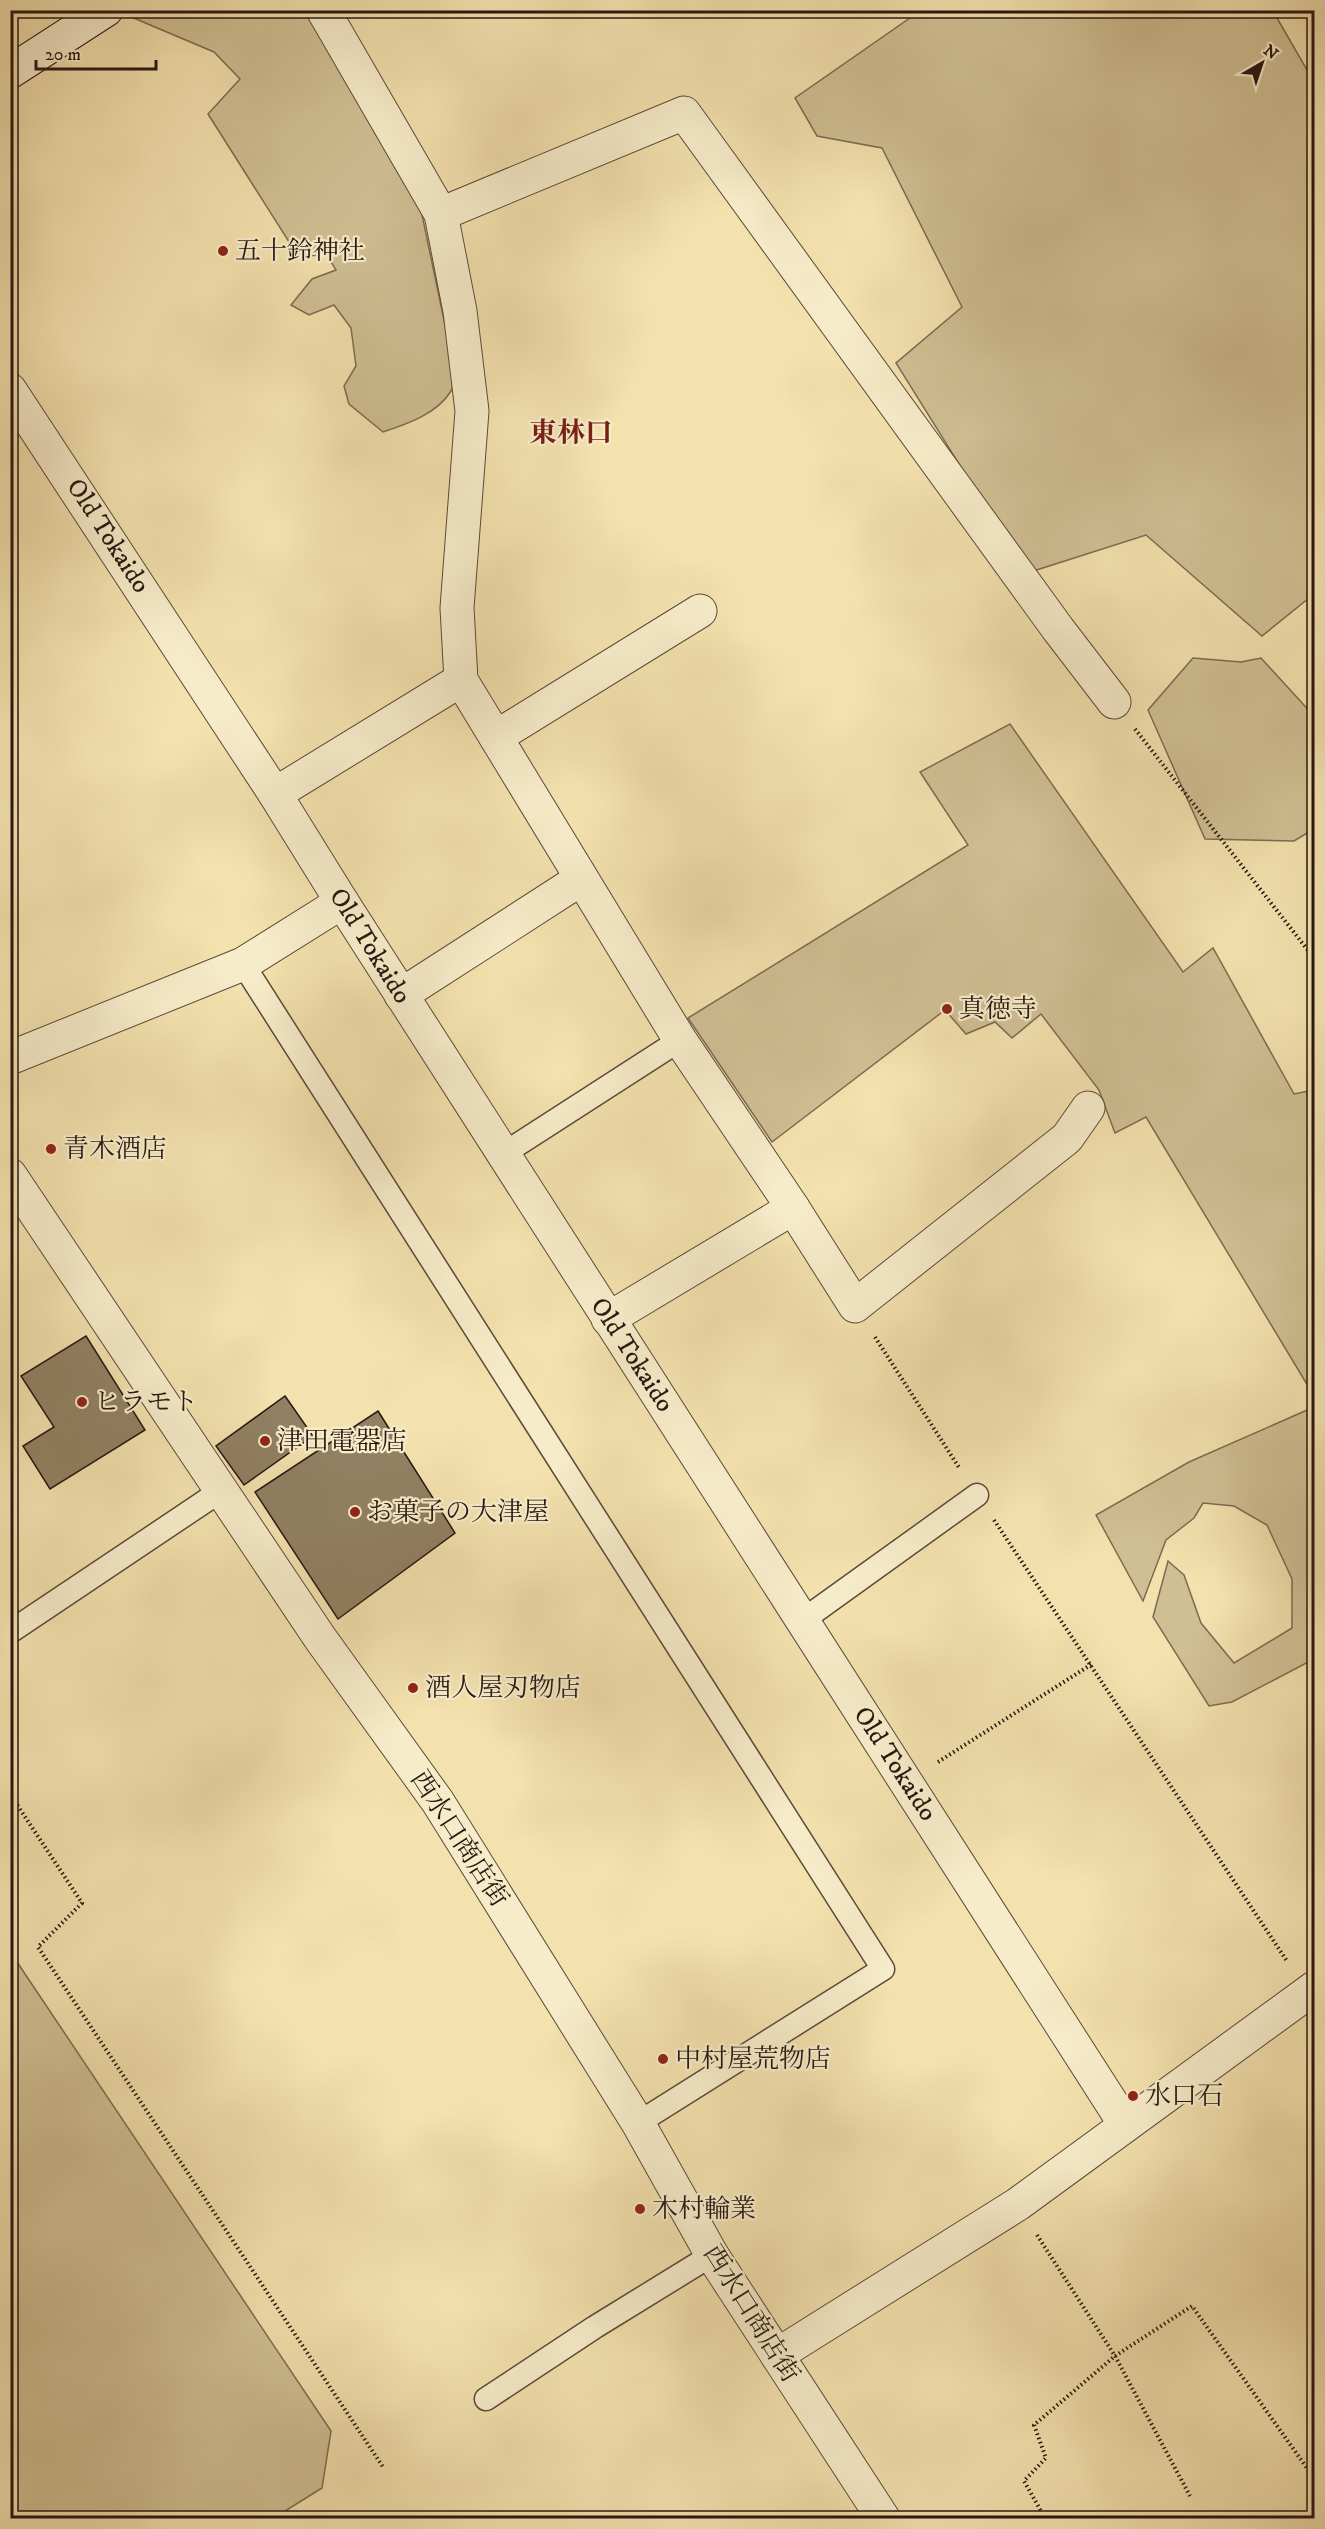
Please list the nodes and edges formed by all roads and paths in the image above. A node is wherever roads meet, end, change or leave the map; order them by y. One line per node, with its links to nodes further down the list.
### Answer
1 (106, 10): 3 (street)
2 (323, 10): 4 (street)
3 (10, 72)
4 (441, 214): 7 (street); 8 (street)
5 (10, 390): 10 (street, Old Tokaido)
6 (700, 611): 9 (street)
7 (461, 680): 9 (street); 10 (street)
8 (1114, 702): 13 (path)
9 (496, 737): 11 (street)
10 (275, 794): 12 (street, Old Tokaido)
11 (581, 879): 16 (street); 17 (street)
12 (342, 902): 15 (street); 16 (street, Old Tokaido)
13 (1313, 951): 14 (path)
14 (1314, 957)
15 (243, 964): 18 (street); 31 (lane)
16 (401, 995): 20 (street, Old Tokaido)
17 (680, 1040): 20 (lane); 22 (street)
18 (10, 1058)
19 (1088, 1108): 22 (street)
20 (503, 1154): 23 (street, Old Tokaido)
21 (10, 1175): 24 (street, 西水口商店街)
22 (793, 1208): 23 (street)
23 (608, 1319): 26 (street, Old Tokaido)
24 (222, 1490): 27 (lane); 31 (street, 西水口商店街)
25 (977, 1495): 26 (lane)
26 (803, 1620): 28 (street, Old Tokaido)
27 (10, 1632)
28 (906, 1781): 30 (path); 32 (street, Old Tokaido)
29 (10, 1794): 38 (path)
30 (1311, 1990): 32 (street)
31 (638, 2123): 34 (street, 西水口商店街)
32 (1125, 2124): 33 (street)
33 (1018, 2204): 35 (street); 36 (path)
34 (712, 2255): 35 (street, 西水口商店街); 37 (lane)
35 (777, 2355): 41 (street, 西水口商店街)
36 (1115, 2356): 39 (path); 40 (path); 42 (path)
37 (486, 2399)
38 (383, 2467)
39 (1314, 2478)
40 (1190, 2496)
41 (882, 2518)
42 (1045, 2518)

